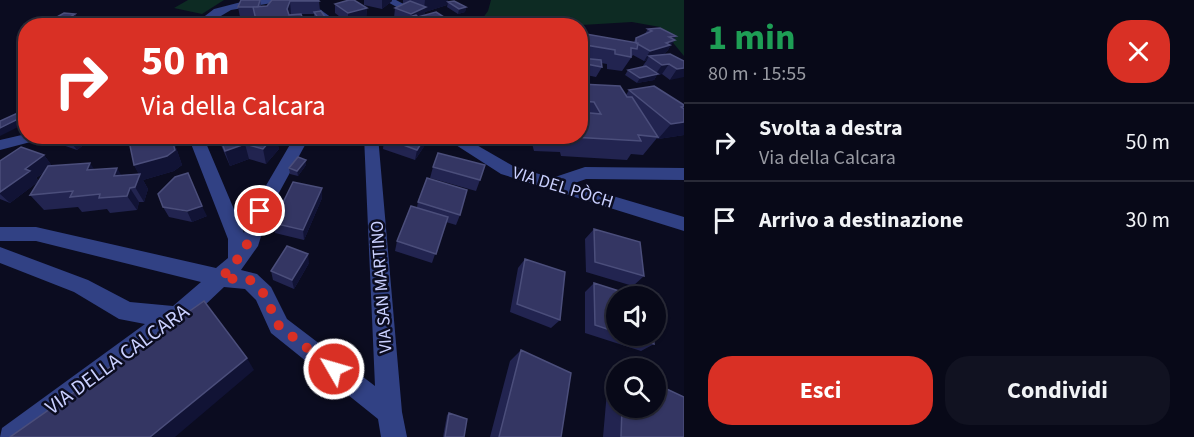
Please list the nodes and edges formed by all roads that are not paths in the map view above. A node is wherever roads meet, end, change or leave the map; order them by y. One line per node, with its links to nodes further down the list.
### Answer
1 (285, 0): 6 (street)
2 (301, 0): 5 (street)
3 (389, 0): 8 (street)
4 (333, 6): 5 (street)
5 (315, 8): 7 (street)
6 (205, 18)
7 (326, 18)
8 (424, 18)
9 (18, 141): 14 (street)
10 (198, 144): 20 (street)
11 (298, 144): 20 (street, VIA DELLA CALCARA)
12 (372, 144): 23 (street, VIA SAN MARTINO)
13 (463, 144): 16 (street, VIA DEL PÒCH)
14 (0, 145)
15 (684, 174): 16 (street)
16 (552, 183): 17 (street, VIA DEL PÒCH)
17 (684, 224)
18 (0, 234): 21 (street)
19 (0, 255): 22 (street)
20 (238, 261): 21 (street, VIA DELLA CALCARA)
21 (221, 278): 22 (street, VIA DELLA CALCARA); 23 (street)
22 (177, 316): 24 (street, VIA DELLA CALCARA)
23 (392, 425)
24 (10, 437)

